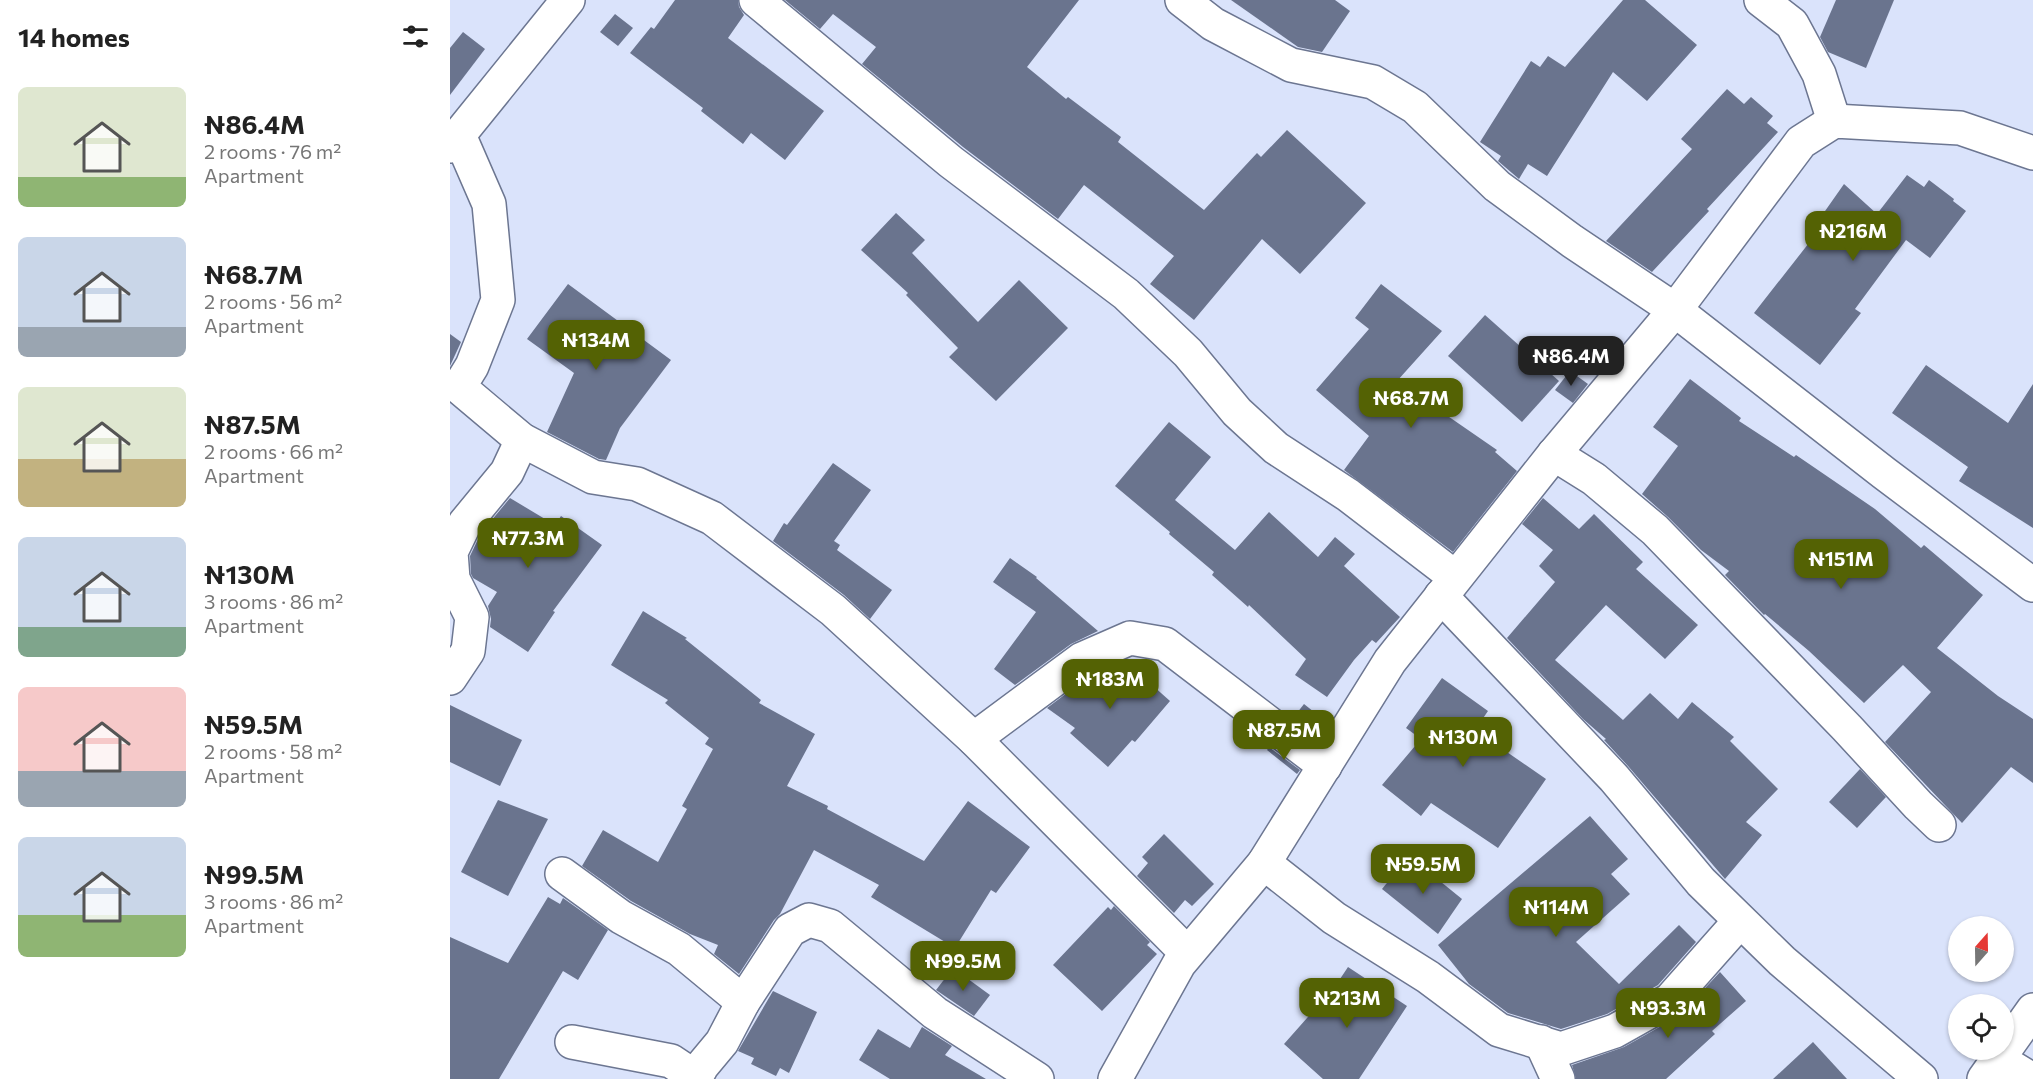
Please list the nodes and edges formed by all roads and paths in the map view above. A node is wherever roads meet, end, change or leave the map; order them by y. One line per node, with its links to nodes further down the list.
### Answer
1 (567, 0): 6 (street)
2 (756, 0): 13 (street)
3 (1182, 0): 8 (street)
4 (1761, 0): 5 (street)
5 (1834, 121): 7 (street); 8 (street)
6 (454, 140): 9 (street)
7 (2033, 153)
8 (1675, 310): 11 (street); 12 (street)
9 (454, 385): 10 (street)
10 (522, 440): 14 (street); 15 (street)
11 (1554, 454): 13 (street); 17 (street)
12 (2033, 585)
13 (1448, 586): 16 (street); 20 (street)
14 (450, 678)
15 (974, 739): 16 (street); 21 (street)
16 (1325, 766): 18 (street)
17 (1940, 825)
18 (1264, 863): 21 (street); 25 (street)
19 (562, 874): 22 (street)
20 (1740, 921): 25 (street); 32 (street)
21 (1187, 953): 30 (street)
22 (743, 1002): 28 (street); 29 (street)
23 (2033, 1010): 26 (street)
24 (572, 1042): 27 (street)
25 (1541, 1042): 31 (street)
26 (1991, 1069): 33 (street)
27 (685, 1079)
28 (694, 1079)
29 (1036, 1079)
30 (1115, 1079)
31 (1557, 1079)
32 (1921, 1079)
33 (2031, 1079)

